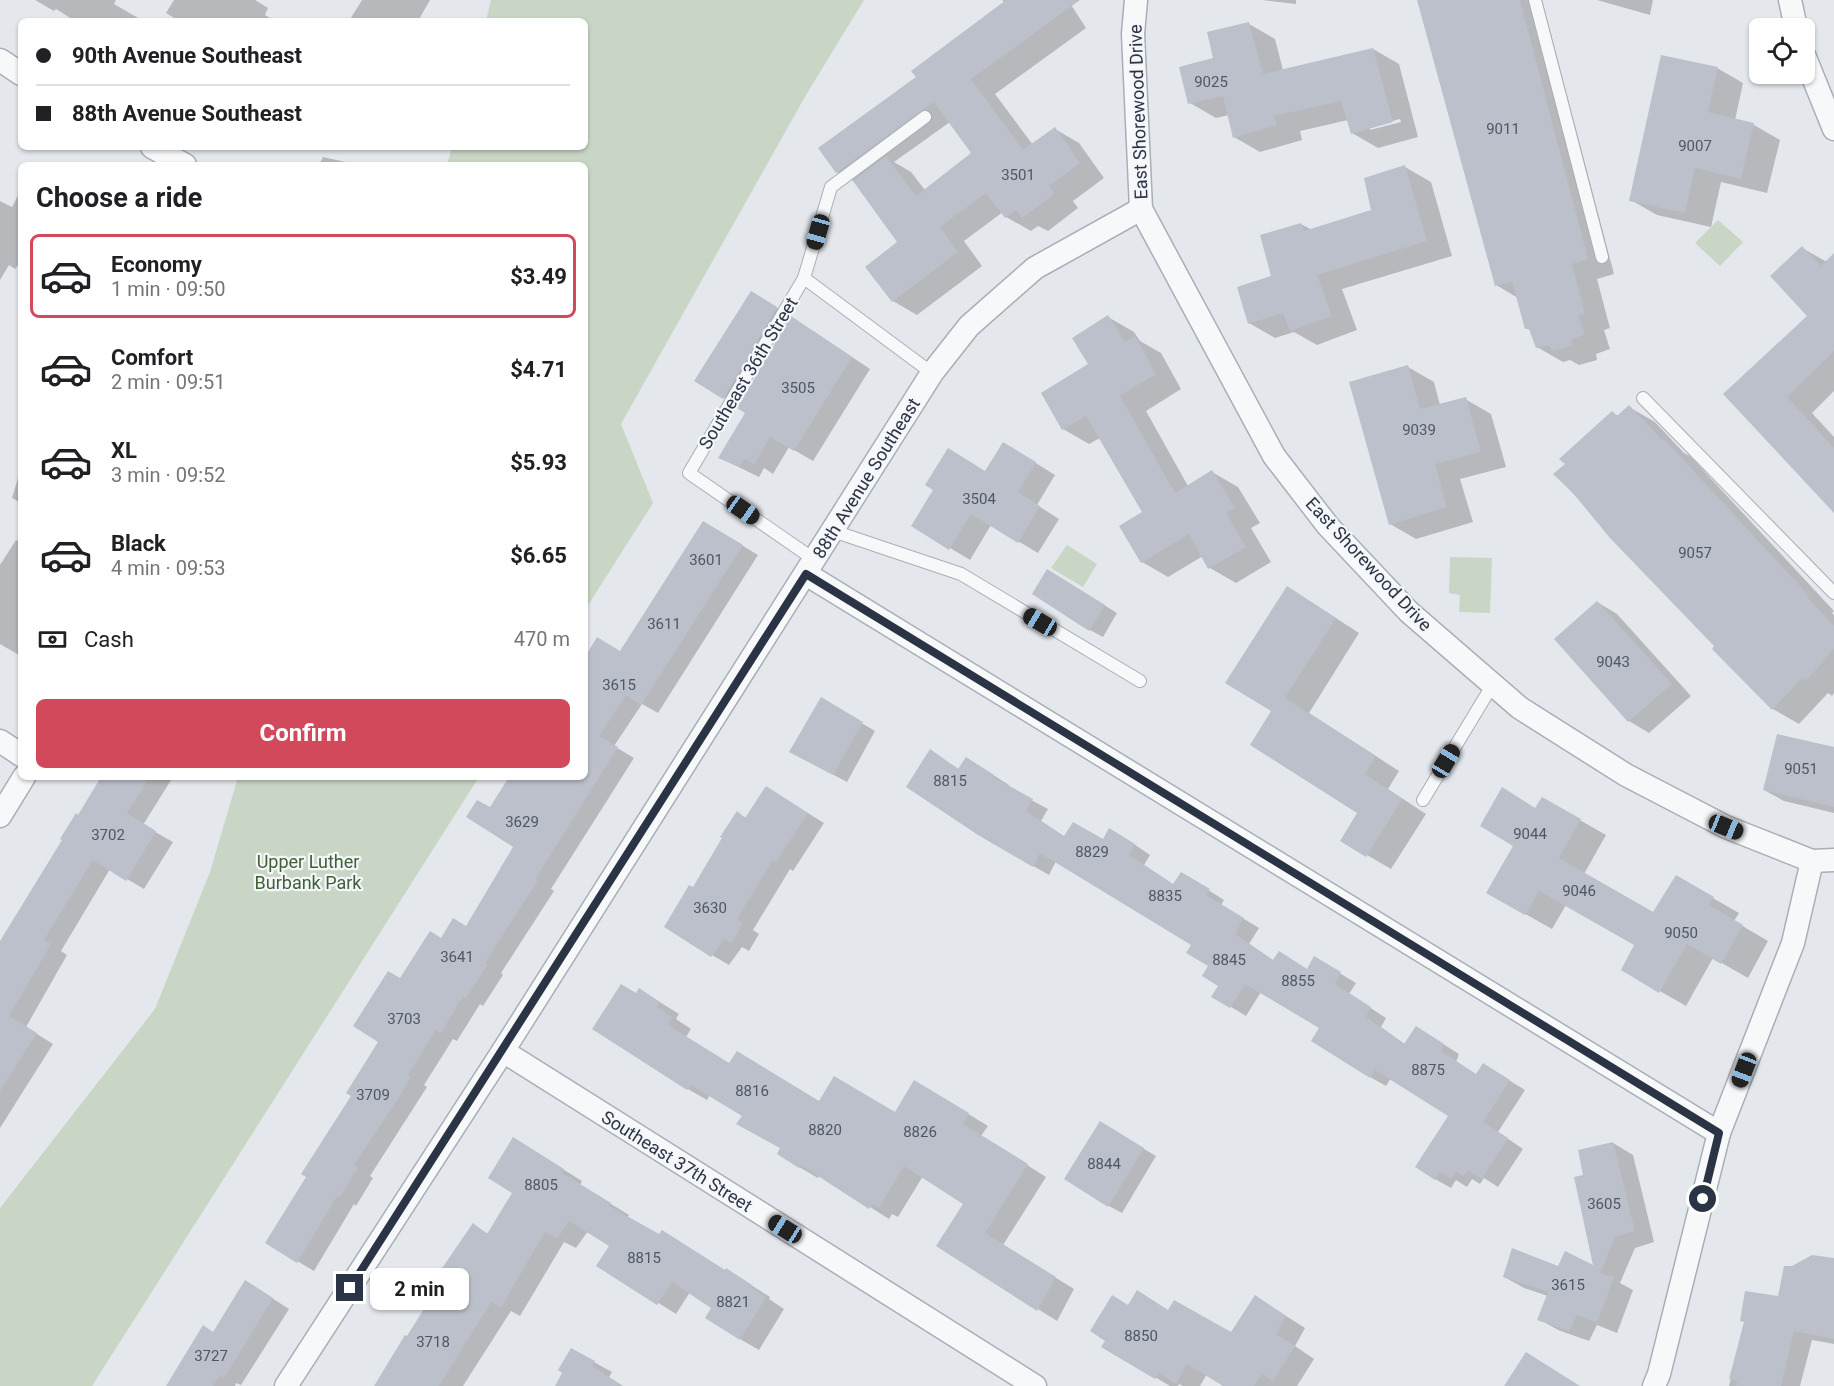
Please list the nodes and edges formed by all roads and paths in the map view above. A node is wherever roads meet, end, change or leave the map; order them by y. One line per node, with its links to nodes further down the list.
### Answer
1 (1136, 0): 12 (street, East Shorewood Drive)
2 (1535, 0): 13 (lane)
3 (1790, 0): 4 (street)
4 (1794, 18)
5 (0, 60): 6 (street)
6 (18, 72)
7 (1815, 82): 9 (street)
8 (925, 117): 14 (lane)
9 (1834, 129)
10 (158, 150): 11 (street)
11 (180, 162)
12 (1141, 209): 15 (street, 88th Avenue Southeast); 21 (street, East Shorewood Drive)
13 (1602, 257)
14 (804, 278): 15 (lane, Southeast 36th Street); 18 (lane, Southeast 36th Street)
15 (932, 373): 17 (street, 88th Avenue Southeast)
16 (1643, 398): 19 (lane)
17 (833, 531): 18 (street, 88th Avenue Southeast); 20 (lane)
18 (810, 567): 28 (street, 88th Avenue Southeast); 29 (street, Southeast 36th Street)
19 (1834, 593)
20 (1140, 681)
21 (1493, 684): 25 (lane); 27 (street, East Shorewood Drive)
22 (0, 741): 23 (street)
23 (18, 753)
24 (22, 780): 26 (street)
25 (1423, 800)
26 (0, 816)
27 (1823, 861): 29 (street)
28 (502, 1051): 30 (street, 88th Avenue Southeast); 31 (street, Southeast 37th Street)
29 (1719, 1133): 32 (street)
30 (286, 1386)
31 (1035, 1386)
32 (1654, 1386)

